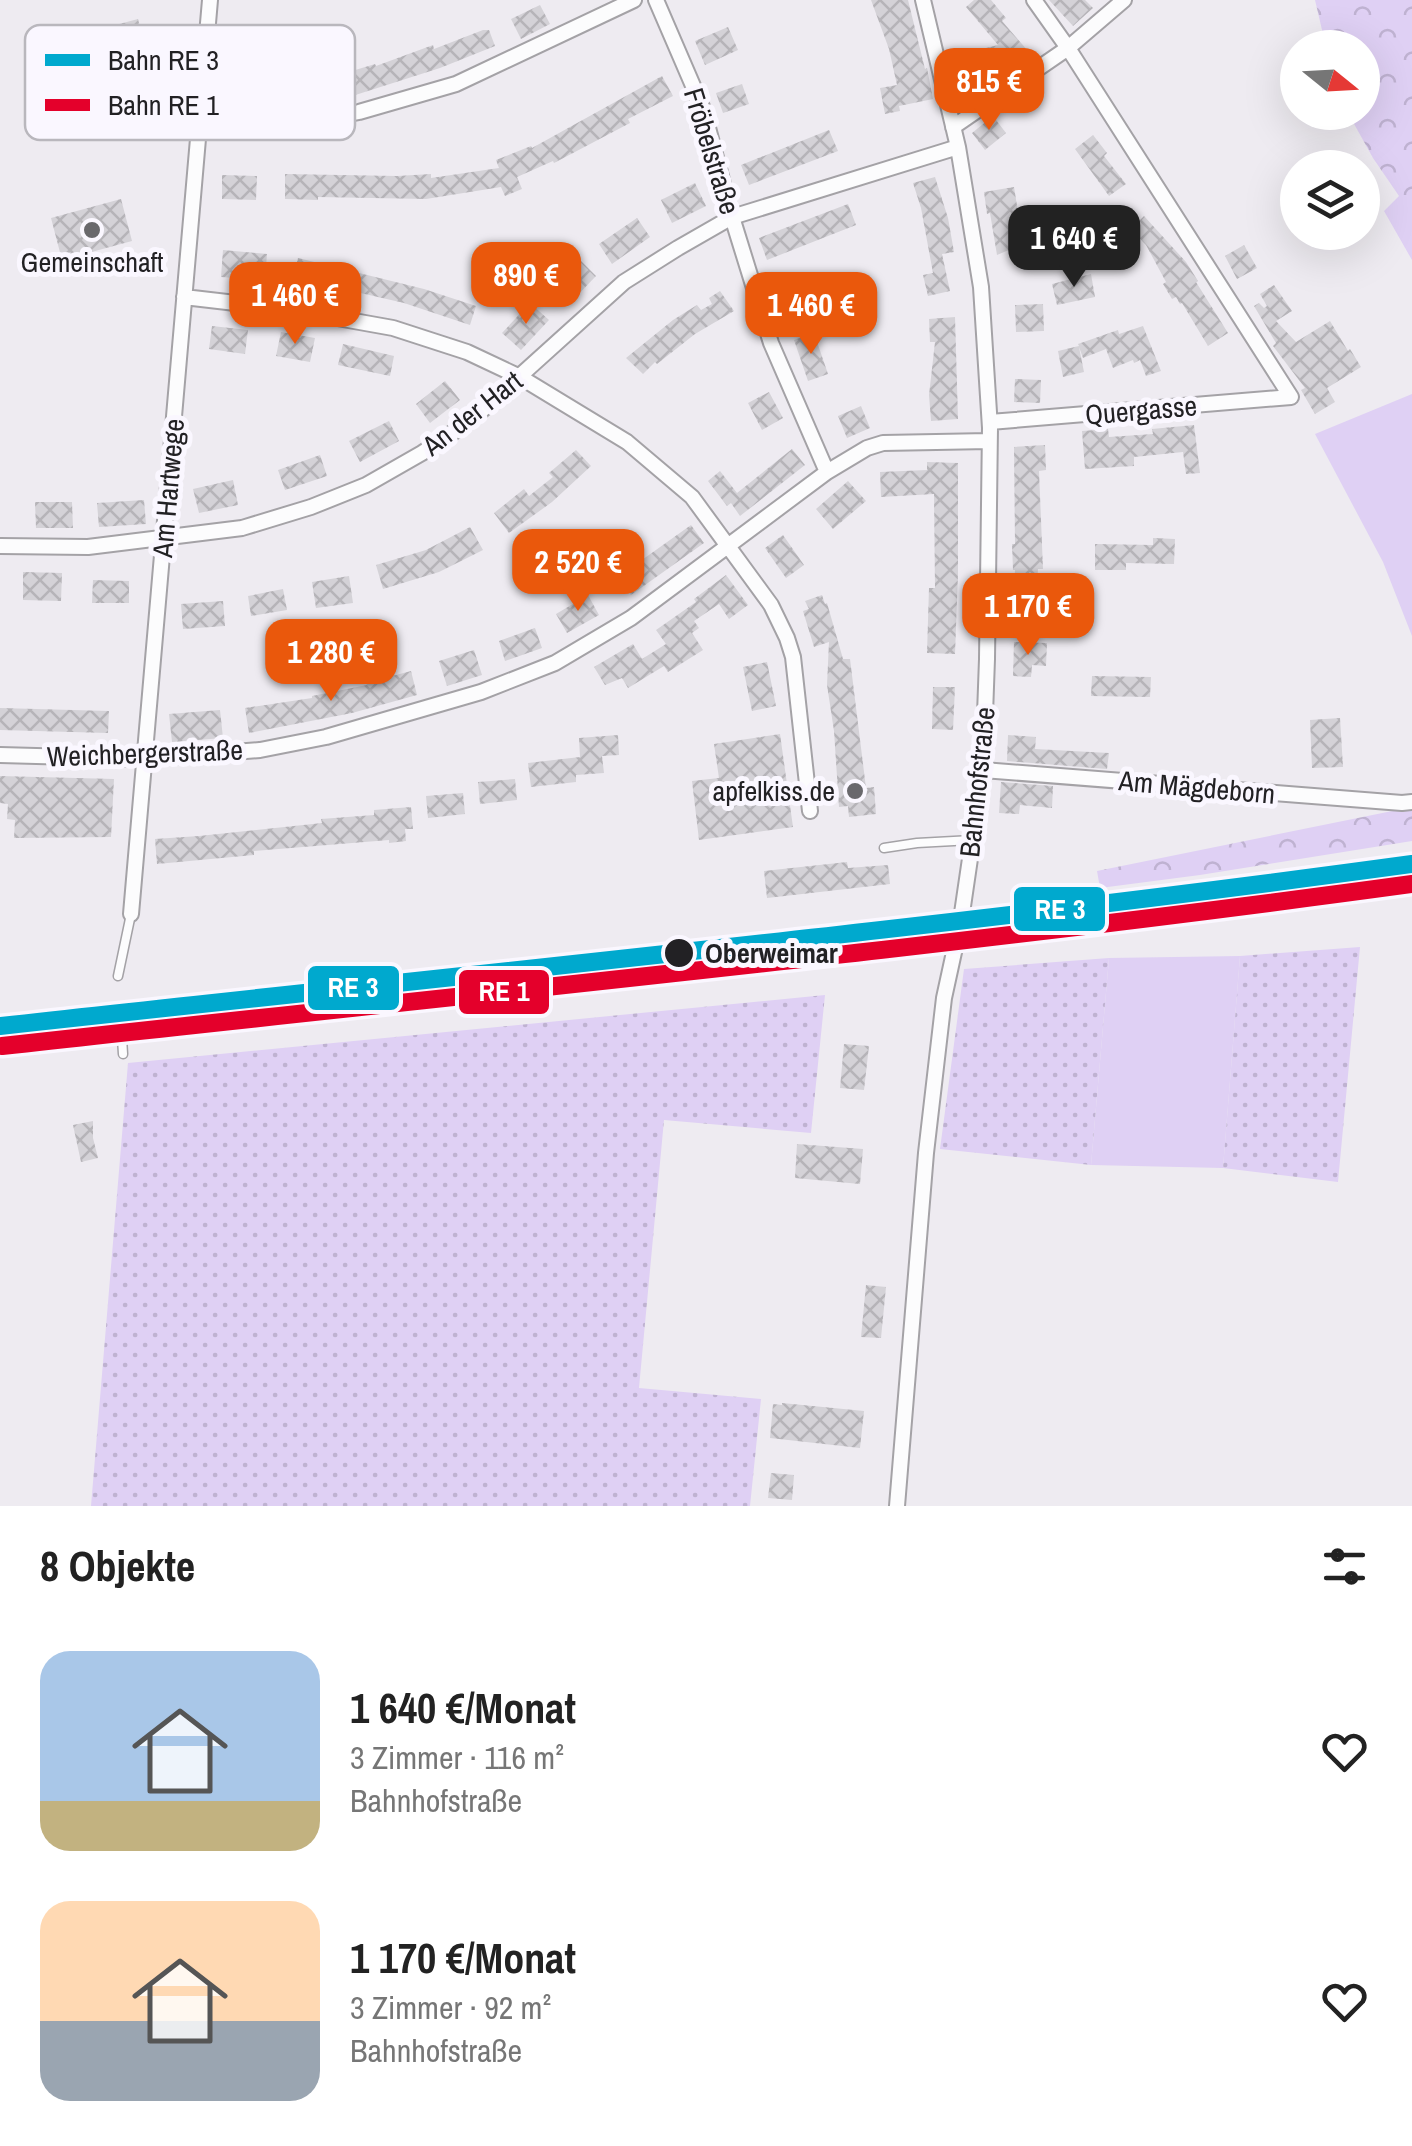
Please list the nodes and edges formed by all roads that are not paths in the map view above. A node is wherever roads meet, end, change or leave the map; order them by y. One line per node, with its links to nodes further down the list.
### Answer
1 (210, 0): 7 (street, Am Hartwege)
2 (634, 0): 9 (street)
3 (656, 0): 13 (street, Fröbelstraße)
4 (924, 0): 10 (street, Bahnhofstraße)
5 (1034, 0): 8 (street)
6 (1124, 0): 8 (street)
7 (208, 25)
8 (1068, 48): 10 (street); 16 (street, Quergasse)
9 (355, 113)
10 (953, 127): 12 (street, Bahnhofstraße)
11 (198, 140): 14 (street, Am Hartwege)
12 (958, 147): 13 (street, An der Hart); 16 (street, Bahnhofstraße)
13 (732, 217): 15 (street, An der Hart); 18 (street, Fröbelstraße)
14 (184, 297): 15 (street); 19 (street, Am Hartwege)
15 (520, 377): 19 (street, An der Hart); 21 (street)
16 (990, 422): 17 (street, Bahnhofstraße)
17 (990, 441): 18 (street, Weichbergerstraße); 24 (street, Bahnhofstraße)
18 (827, 472): 21 (street, Weichbergerstraße)
19 (164, 538): 20 (street, An der Hart); 23 (street, Am Hartwege)
20 (0, 546)
21 (730, 546): 23 (street, Weichbergerstraße); 26 (street)
22 (0, 755): 23 (street, Weichbergerstraße)
23 (145, 759): 29 (street, Am Hartwege)
24 (983, 770): 25 (street, Am Mägdeborn); 27 (street, Bahnhofstraße)
25 (1412, 802)
26 (810, 812)
27 (972, 840): 28 (lane); 33 (street, Bahnhofstraße)
28 (884, 848)
29 (132, 914): 30 (lane, Am Hartwege)
30 (118, 976)
31 (122, 1038): 32 (lane)
32 (123, 1054)
33 (897, 1506)

